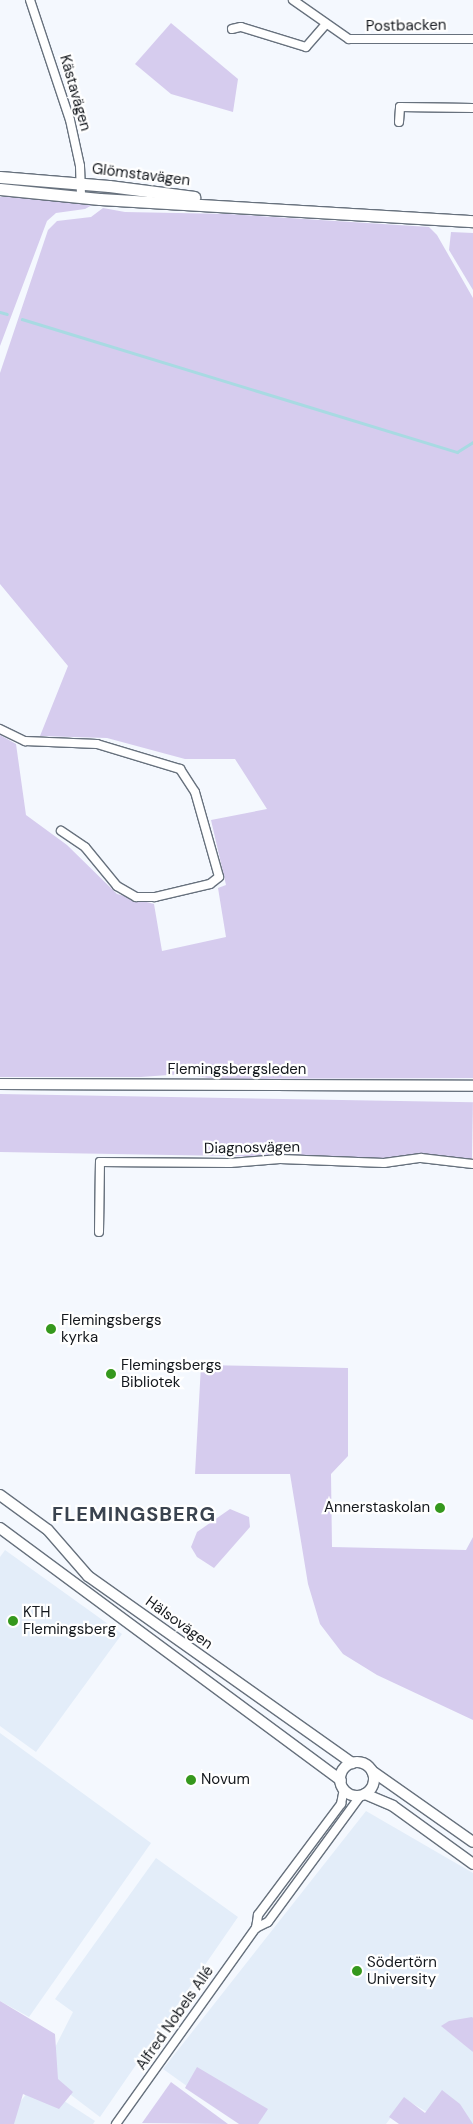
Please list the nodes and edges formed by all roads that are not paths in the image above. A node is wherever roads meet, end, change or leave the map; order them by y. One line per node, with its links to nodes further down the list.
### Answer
1 (30, 0): 10 (street, Kästavägen)
2 (293, 0): 3 (street, Postbacken)
3 (306, 4): 4 (street, Postbacken)
4 (326, 24): 5 (street); 6 (street, Postbacken)
5 (232, 29)
6 (473, 39)
7 (473, 108): 8 (street)
8 (400, 122)
9 (0, 177): 10 (main road, Glömstavägen)
10 (81, 183): 12 (street, Kästavägen); 13 (main road, Glömstavägen)
11 (0, 189): 12 (main road, Glömstavägen)
12 (81, 197): 13 (main road, Glömstavägen)
13 (278, 208): 14 (main road, Glömstavägen)
14 (473, 221)
15 (0, 729): 16 (street)
16 (61, 831)
17 (0, 1084): 18 (street, Flemingsbergsleden)
18 (473, 1086)
19 (473, 1164): 20 (street, Diagnosvägen)
20 (99, 1232)
21 (0, 1495): 23 (street, Hälsovägen)
22 (0, 1528): 25 (street, Hälsovägen)
23 (352, 1763): 24 (street); 25 (street)
24 (372, 1771): 26 (street); 27 (street)
25 (342, 1785): 26 (street); 29 (street, Alfred Nobels Allé)
26 (363, 1795): 28 (street); 29 (street, Alfred Nobels Allé)
27 (473, 1842)
28 (473, 1864)
29 (256, 1928): 30 (street, Alfred Nobels Allé)
30 (116, 2124)

